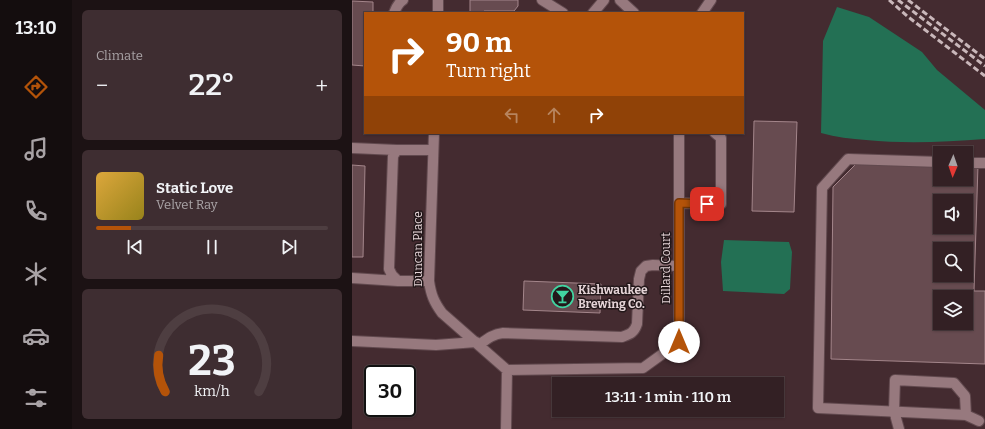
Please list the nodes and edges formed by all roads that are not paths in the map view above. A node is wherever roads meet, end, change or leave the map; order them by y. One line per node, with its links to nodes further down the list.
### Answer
1 (403, 0): 7 (street)
2 (438, 0): 8 (street)
3 (542, 0): 9 (street)
4 (604, 0): 10 (street)
5 (620, 0): 11 (street)
6 (711, 0): 12 (street)
7 (394, 12)
8 (438, 12)
9 (561, 12)
10 (594, 12)
11 (633, 12)
12 (703, 12)
13 (434, 134): 18 (street, Duncan Place)
14 (679, 134): 22 (street, Dillard Court)
15 (716, 134): 22 (street)
16 (352, 148): 17 (street)
17 (397, 150): 18 (street); 25 (street)
18 (433, 150): 26 (street, Duncan Place)
19 (933, 162): 30 (street)
20 (973, 163): 21 (street)
21 (985, 163)
22 (679, 203): 23 (street, Dillard Court)
23 (679, 266): 28 (street); 29 (street, Dillard Court)
24 (352, 278): 25 (street)
25 (398, 281): 26 (street)
26 (429, 281): 28 (street, Duncan Place)
27 (352, 341): 28 (street)
28 (477, 344): 29 (street, Duncan Place)
29 (507, 370): 33 (street)
30 (894, 411): 31 (street); 31 (street); 34 (street)
31 (966, 415): 32 (street)
32 (981, 424)
33 (506, 429)
34 (899, 429)

